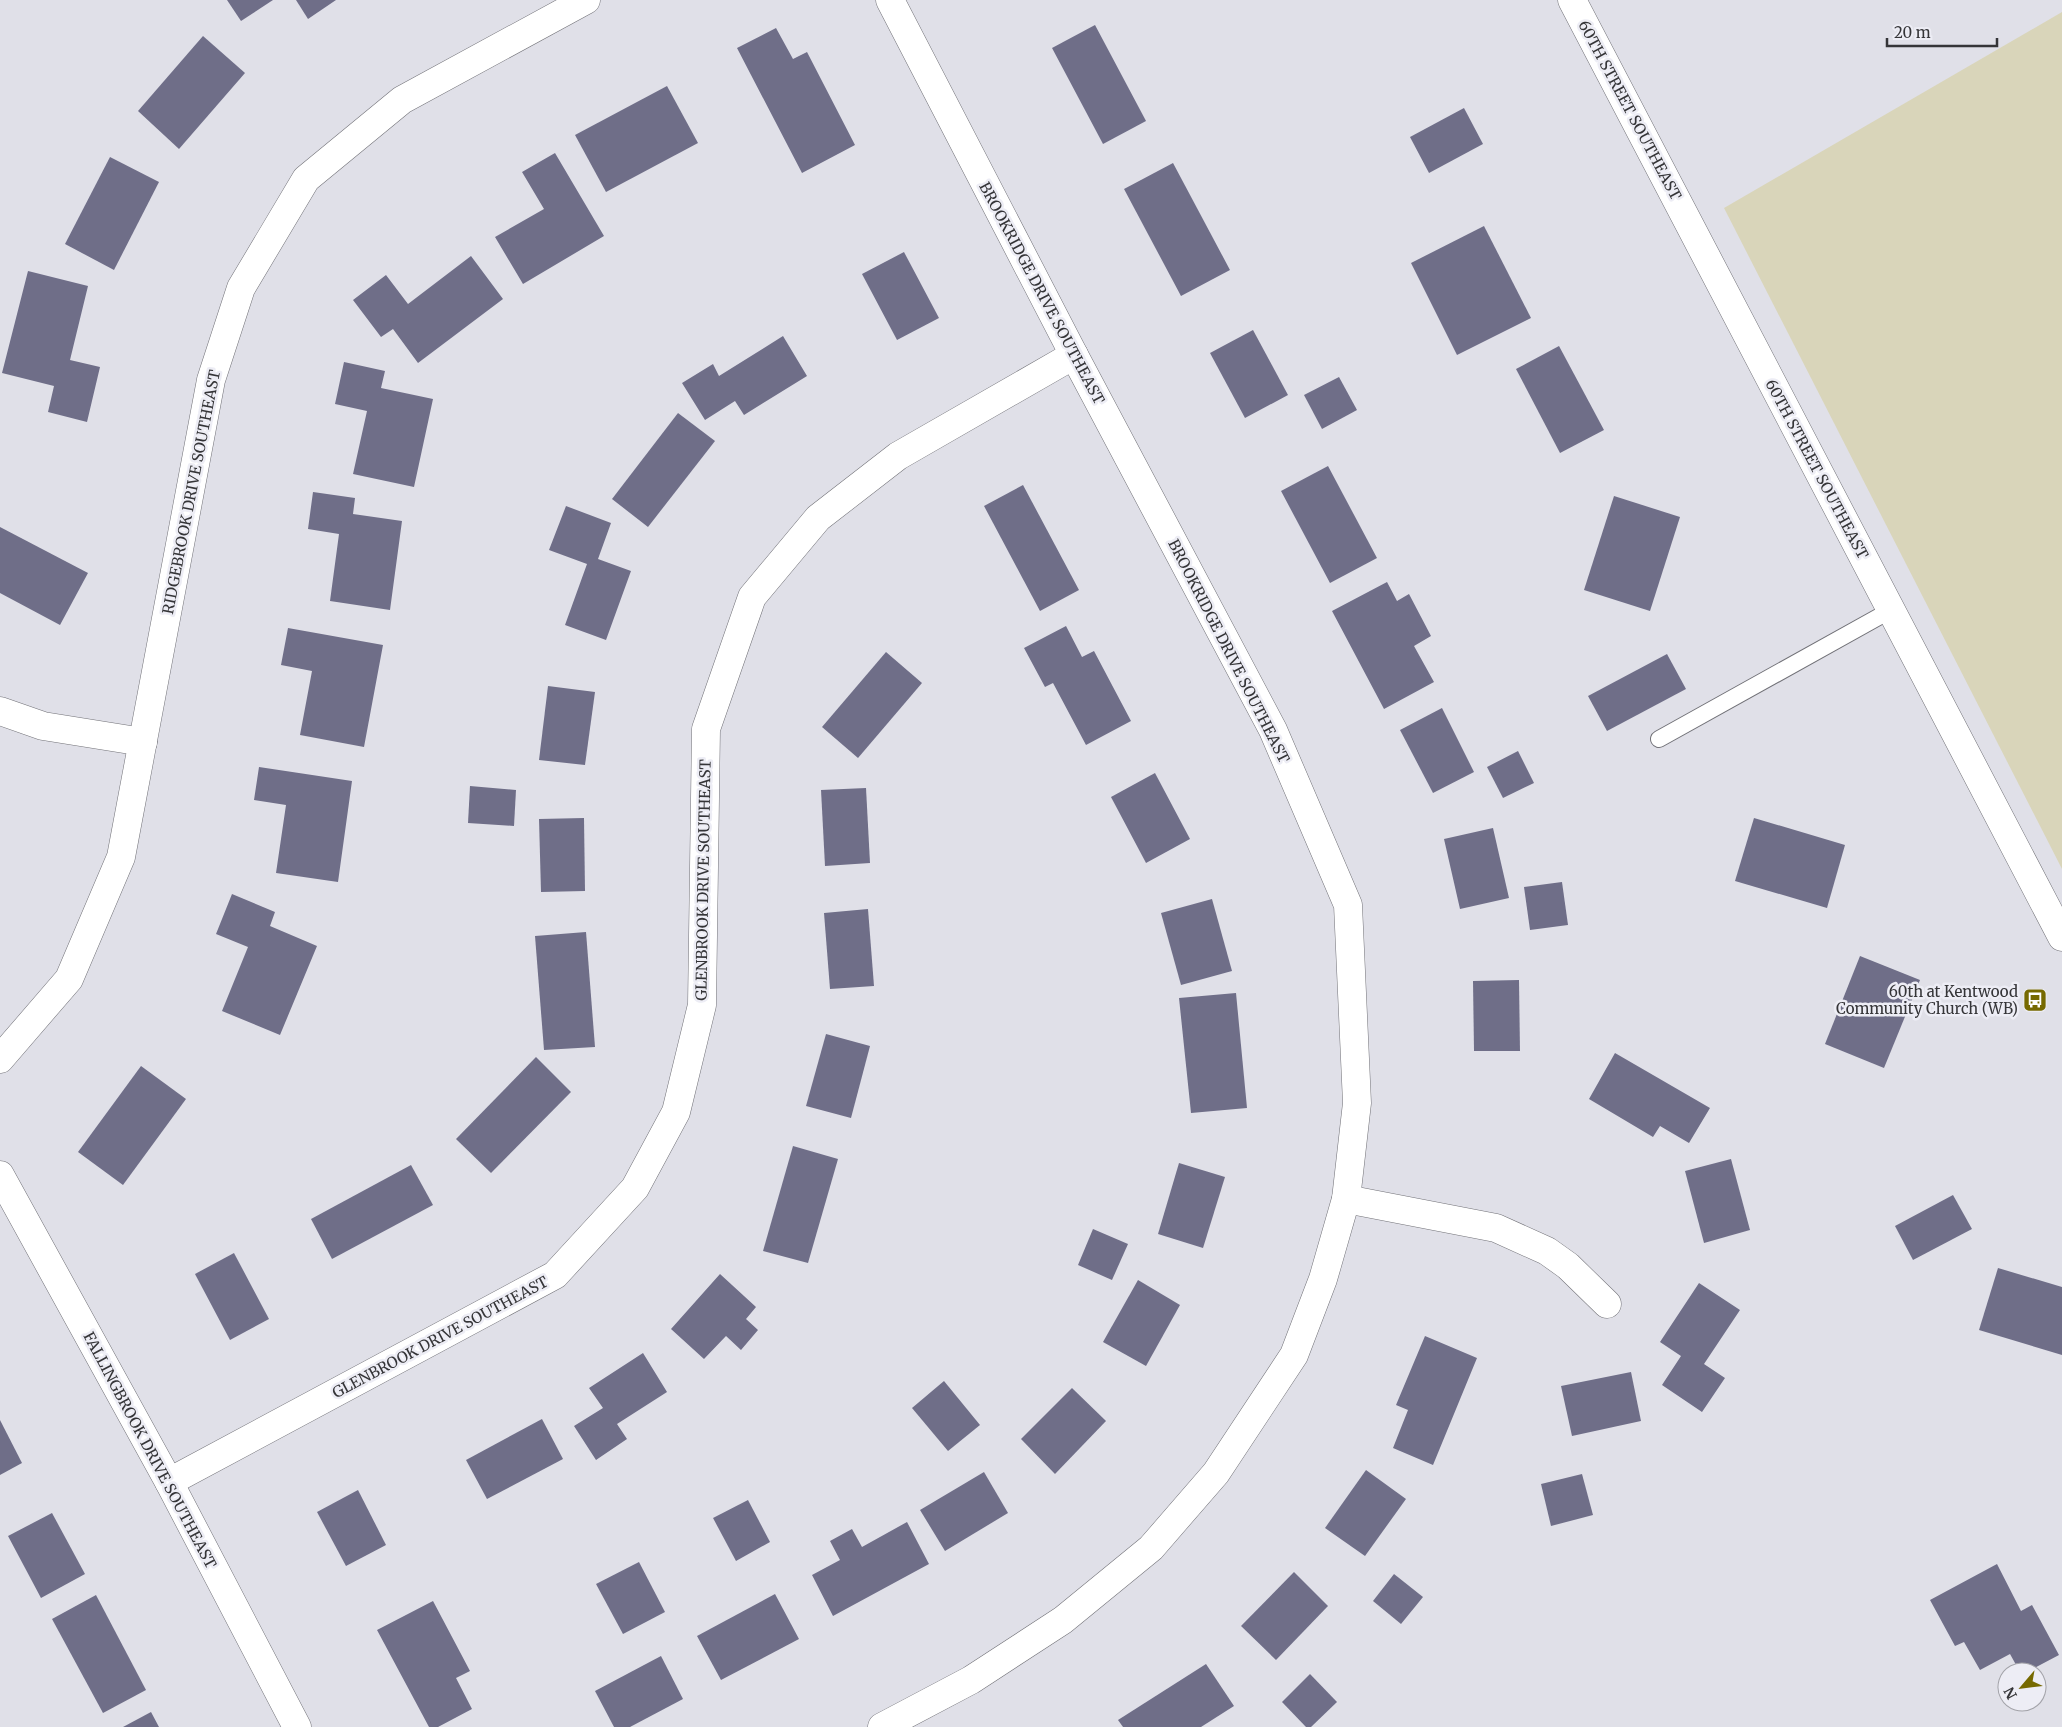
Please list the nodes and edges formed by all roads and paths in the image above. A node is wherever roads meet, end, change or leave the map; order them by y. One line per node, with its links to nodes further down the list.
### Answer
1 (586, 0): 8 (street, RIDGEBROOK DRIVE SOUTHEAST)
2 (890, 0): 4 (street, BROOKRIDGE DRIVE SOUTHEAST)
3 (1572, 0): 5 (street, 60TH STREET SOUTHEAST)
4 (1074, 355): 12 (street, BROOKRIDGE DRIVE SOUTHEAST); 14 (street, GLENBROOK DRIVE SOUTHEAST)
5 (1891, 610): 7 (lane); 9 (street, 60TH STREET SOUTHEAST)
6 (0, 711): 8 (street)
7 (1658, 739)
8 (143, 742): 10 (street, RIDGEBROOK DRIVE SOUTHEAST)
9 (2062, 937)
10 (0, 1059)
11 (0, 1175): 14 (street, FALLINGBROOK DRIVE SOUTHEAST)
12 (1346, 1199): 13 (street); 16 (street, BROOKRIDGE DRIVE SOUTHEAST)
13 (1607, 1304)
14 (169, 1482): 15 (street, FALLINGBROOK DRIVE SOUTHEAST)
15 (297, 1727)
16 (882, 1727)

